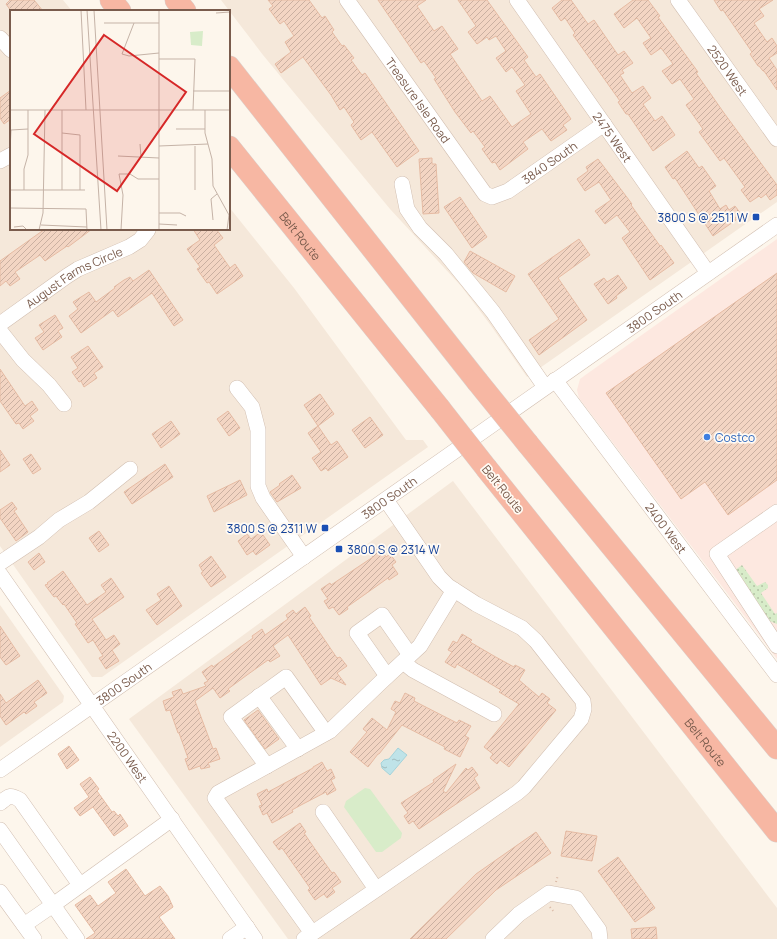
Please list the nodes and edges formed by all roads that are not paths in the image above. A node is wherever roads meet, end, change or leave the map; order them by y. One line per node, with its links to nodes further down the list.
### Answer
1 (111, 0): 6 (highway)
2 (176, 0): 7 (highway)
3 (347, 0): 17 (street, Treasure Isle Road)
4 (517, 0): 11 (street, 2475 West)
5 (678, 0): 12 (street, 2520 West)
6 (119, 10)
7 (184, 10)
8 (0, 38): 9 (street)
9 (10, 49)
10 (230, 68): 42 (highway, bridge)
11 (604, 124): 17 (street, 3840 South); 20 (street, 2475 West)
12 (777, 139)
13 (230, 148): 50 (highway, Belt Route, bridge)
14 (10, 156): 15 (street)
15 (0, 162)
16 (402, 184): 23 (street, 2400 West)
17 (492, 197)
18 (777, 224): 20 (street, 3800 South)
19 (148, 230): 21 (street, August Farms Circle)
20 (708, 273): 23 (street, 3800 South)
21 (0, 324)
22 (0, 331): 25 (street)
23 (550, 384): 27 (street, 3800 South); 34 (street, 2400 West)
24 (238, 388): 29 (street)
25 (64, 404)
26 (130, 469): 30 (street)
27 (386, 500): 29 (street, 3800 South); 32 (street)
28 (777, 512): 33 (street)
29 (304, 557): 39 (street, 3800 South)
30 (0, 563)
31 (0, 574): 39 (street, 2200 West)
32 (454, 590): 35 (street); 52 (street)
33 (775, 641): 34 (street)
34 (758, 650): 36 (street, 2400 West)
35 (407, 658): 37 (street); 37 (street); 40 (street)
36 (777, 675)
37 (387, 676): 41 (street)
38 (259, 696): 41 (street); 43 (street); 44 (street)
39 (92, 705): 45 (street, 3800 South); 48 (street, 2200 West)
40 (494, 714)
41 (326, 733): 43 (street)
42 (777, 748)
43 (298, 749): 44 (street)
44 (267, 766): 57 (street)
45 (0, 770)
46 (0, 803): 51 (street)
47 (323, 812): 52 (street)
48 (172, 819): 51 (street); 56 (street, 2200 West)
49 (0, 830): 54 (street)
50 (777, 832)
51 (80, 885): 54 (street)
52 (376, 889): 57 (street)
53 (0, 892): 55 (street)
54 (53, 905): 55 (street); 59 (street)
55 (24, 925): 58 (street)
56 (251, 933): 60 (street)
57 (308, 936)
58 (34, 939)
59 (77, 939)
60 (230, 939)
61 (493, 939): 62 (street)
62 (600, 939)

